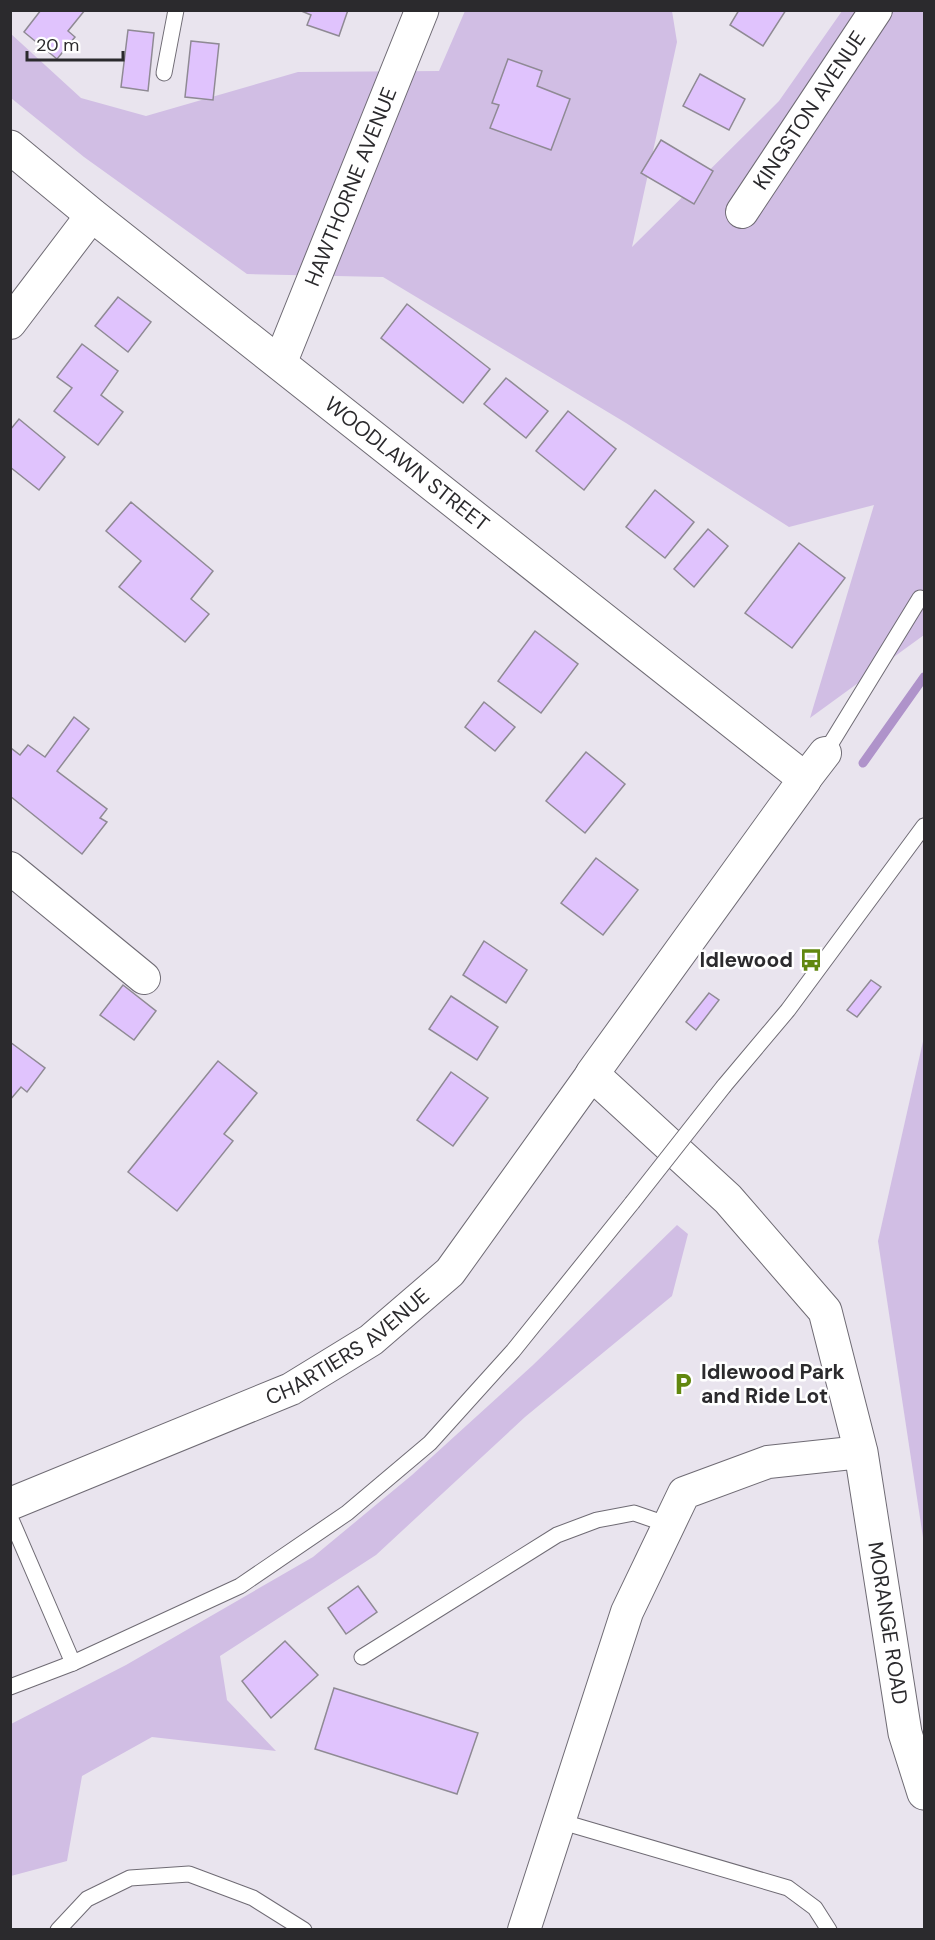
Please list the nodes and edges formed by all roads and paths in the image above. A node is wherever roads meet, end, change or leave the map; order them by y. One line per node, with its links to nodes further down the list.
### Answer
1 (176, 10): 4 (lane)
2 (422, 10): 9 (street, HAWTHORNE AVENUE)
3 (876, 10): 6 (street, KINGSTON AVENUE)
4 (164, 73)
5 (10, 147): 7 (street, WOODLAWN STREET)
6 (742, 212)
7 (92, 215): 8 (street); 9 (street, WOODLAWN STREET)
8 (10, 323)
9 (280, 363): 12 (street, WOODLAWN STREET)
10 (921, 598): 11 (lane)
11 (825, 753): 12 (street)
12 (805, 779): 16 (street)
13 (924, 826): 22 (lane, bridge)
14 (10, 868): 15 (street)
15 (144, 978)
16 (592, 1074): 17 (street, MORANGE ROAD); 18 (street, CHARTIERS AVENUE)
17 (861, 1452): 20 (street); 24 (street, MORANGE ROAD)
18 (10, 1504)
19 (10, 1517): 22 (lane)
20 (669, 1525): 21 (lane); 25 (street)
21 (362, 1657)
22 (73, 1663): 23 (lane)
23 (10, 1687)
24 (924, 1793)
25 (560, 1821): 28 (street); 29 (lane)
26 (58, 1929): 27 (lane)
27 (304, 1929)
28 (524, 1929)
29 (829, 1929)

